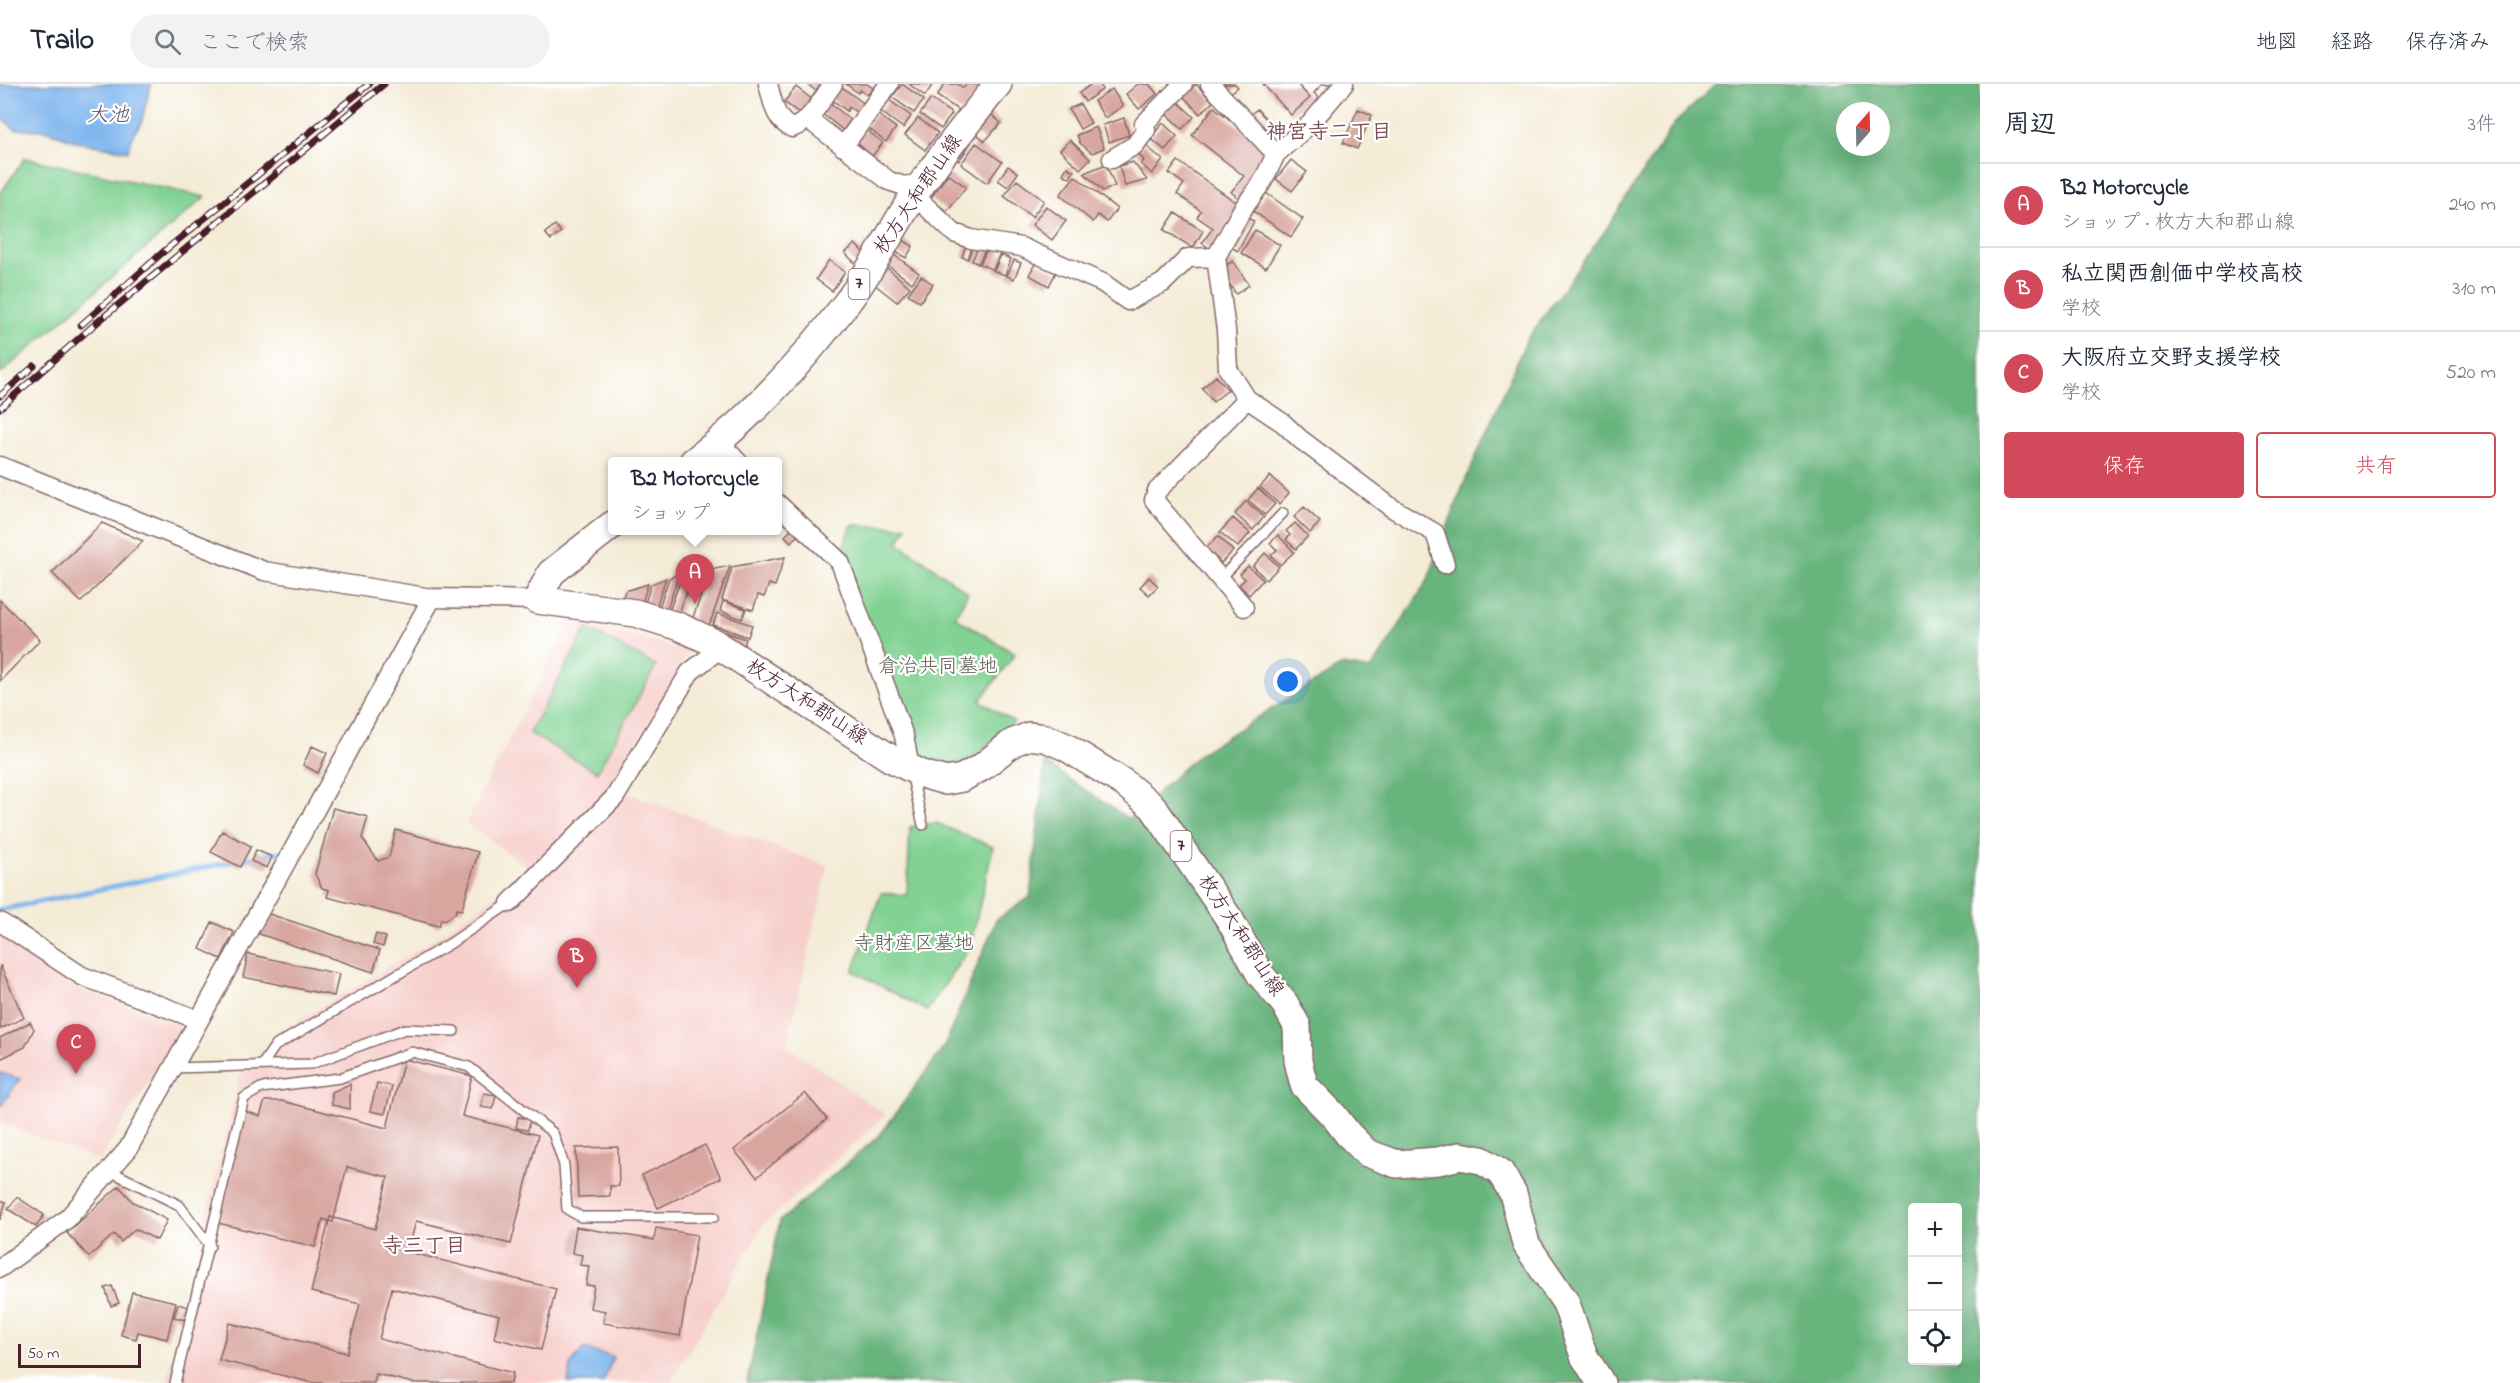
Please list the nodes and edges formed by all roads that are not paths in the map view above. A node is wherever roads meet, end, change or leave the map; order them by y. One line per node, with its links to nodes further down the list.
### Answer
1 (768, 84): 8 (street)
2 (832, 84): 8 (street)
3 (889, 84): 9 (street)
4 (998, 84): 12 (main road, 枚方大和郡山線 / 7)
5 (1184, 84): 11 (street)
6 (1210, 84): 10 (street)
7 (1344, 84): 10 (street)
8 (808, 119): 9 (street)
9 (843, 147): 12 (street)
10 (1276, 154): 13 (street)
11 (1112, 159)
12 (918, 189): 13 (street); 15 (main road, 枚方大和郡山線 / 7)
13 (1216, 257): 14 (street)
14 (1247, 399): 22 (street); 23 (street)
15 (719, 442): 16 (main road, 枚方大和郡山線 / 7); 17 (street)
16 (700, 457)
17 (733, 457)
18 (0, 466): 24 (street)
19 (782, 508): 28 (street)
20 (1283, 513): 23 (lane)
21 (608, 528): 25 (main road)
22 (1445, 564)
23 (1220, 579): 26 (street)
24 (432, 598): 25 (street); 32 (street)
25 (537, 600): 27 (main road, 枚方大和郡山線 / 7)
26 (1244, 607)
27 (721, 648): 28 (main road, 枚方大和郡山線 / 7); 30 (street)
28 (910, 768): 29 (lane); 41 (main road, 枚方大和郡山線 / 7)
29 (923, 825)
30 (510, 903): 34 (lane)
31 (0, 922): 32 (street)
32 (199, 1020): 35 (street)
33 (454, 1031): 34 (lane)
34 (262, 1065): 35 (lane)
35 (173, 1068): 36 (street)
36 (110, 1171): 38 (lane); 39 (street)
37 (714, 1217): 38 (lane)
38 (210, 1246): 40 (lane)
39 (0, 1268)
40 (175, 1383)
41 (1601, 1383)

